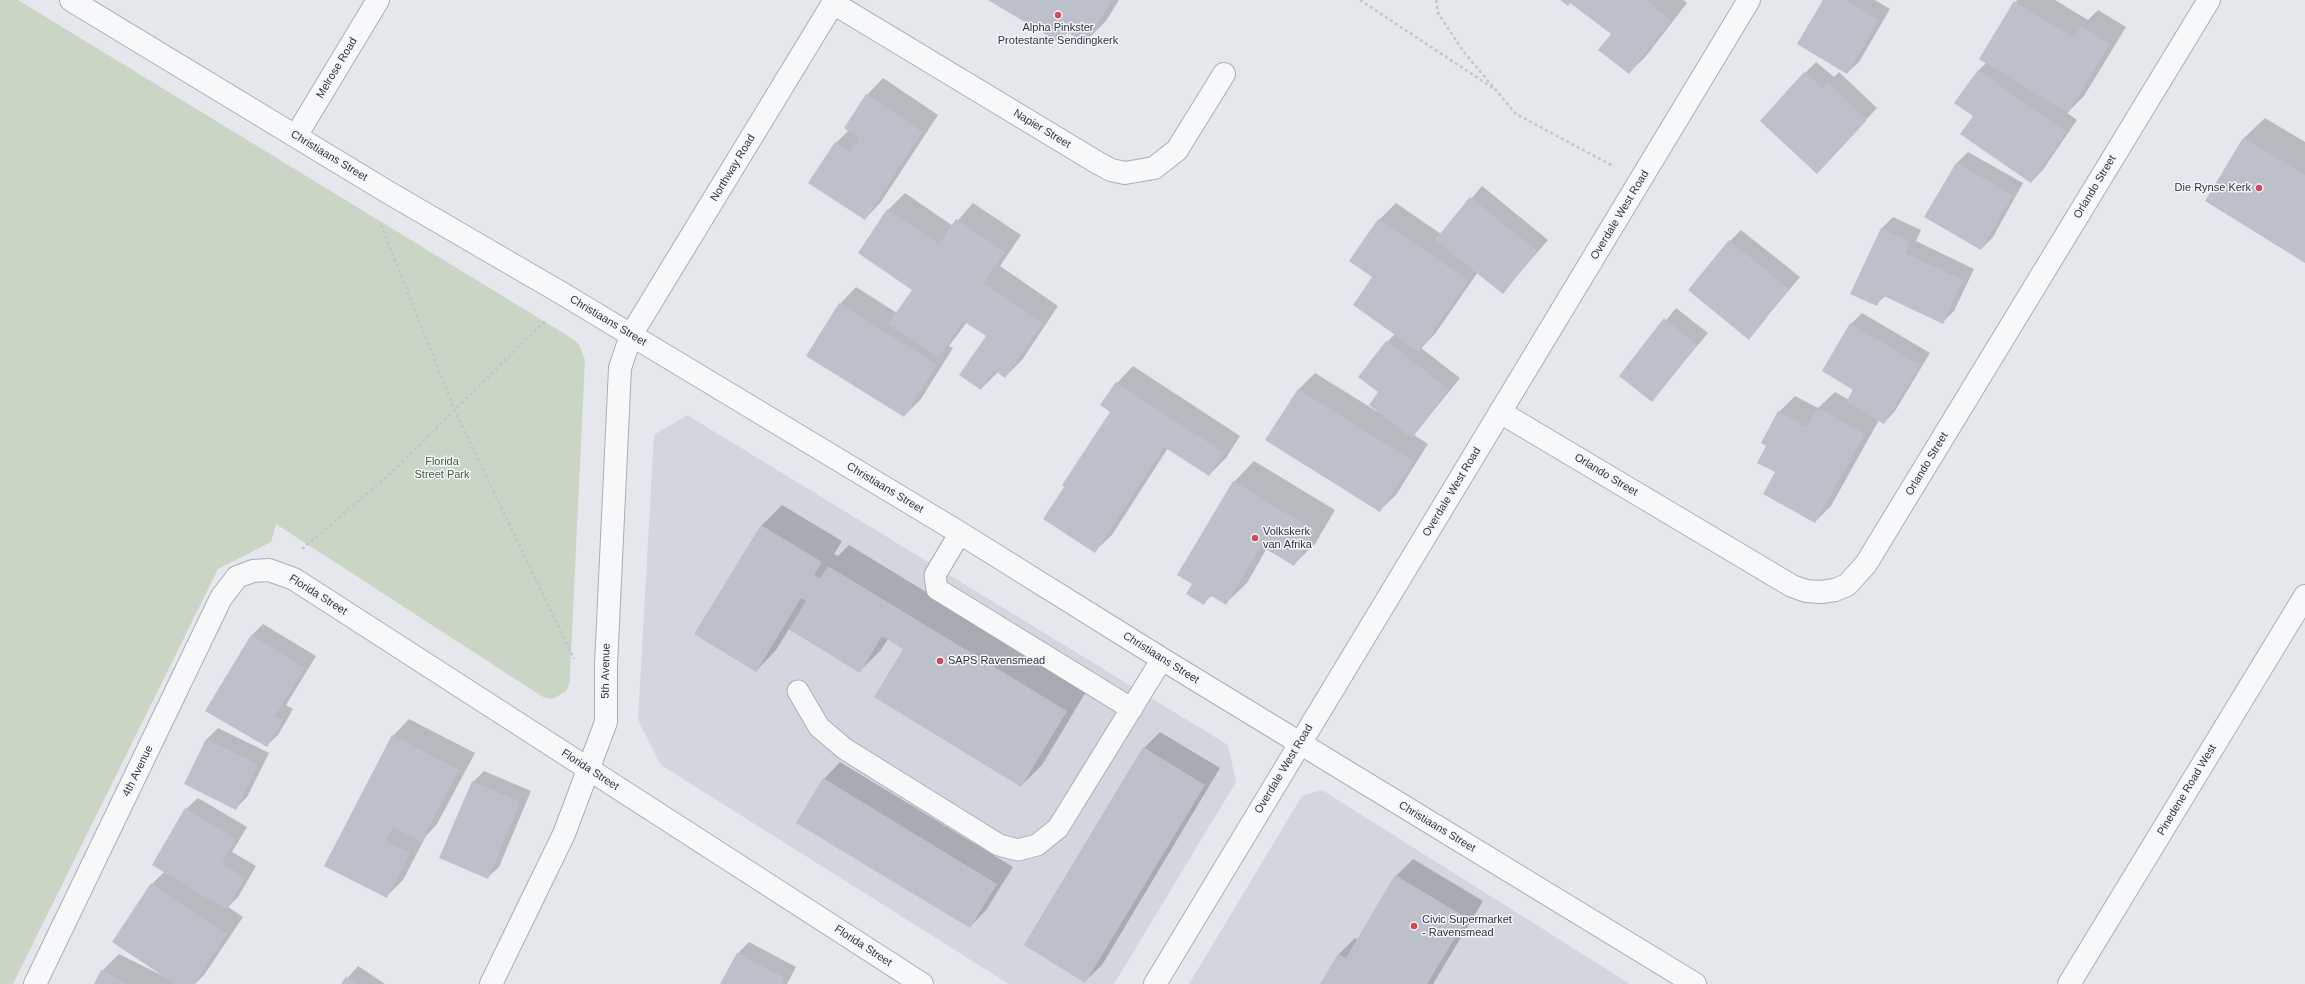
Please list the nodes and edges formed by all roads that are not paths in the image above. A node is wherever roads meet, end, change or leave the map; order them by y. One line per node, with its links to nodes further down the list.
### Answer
1 (70, 0): 7 (street, Christiaans Street)
2 (378, 0): 7 (street, Melrose Road)
3 (1749, 0): 9 (street, Overdale West Road)
4 (2209, 0): 9 (street, Orlando Street)
5 (834, 1): 6 (street, Napier Street); 8 (street, Northway Road)
6 (1224, 74)
7 (296, 136): 8 (street, Christiaans Street)
8 (631, 336): 10 (street, Christiaans Street); 17 (street, 5th Avenue)
9 (1500, 412): 16 (street, Overdale West Road)
10 (960, 532): 13 (street, Christiaans Street); 15 (lane)
11 (253, 571): 17 (street, Florida Street); 18 (street, 4th Avenue)
12 (2305, 596): 23 (street, Pinedene Road West)
13 (1162, 659): 15 (lane); 16 (street, Christiaans Street)
14 (798, 691): 15 (lane)
15 (1132, 709)
16 (1300, 744): 21 (street, Overdale West Road); 22 (street, Christiaans Street)
17 (589, 770): 19 (street, 5th Avenue); 20 (street, Florida Street)
18 (35, 984)
19 (491, 984)
20 (922, 984)
21 (1156, 984)
22 (1695, 984)
23 (2069, 984)

